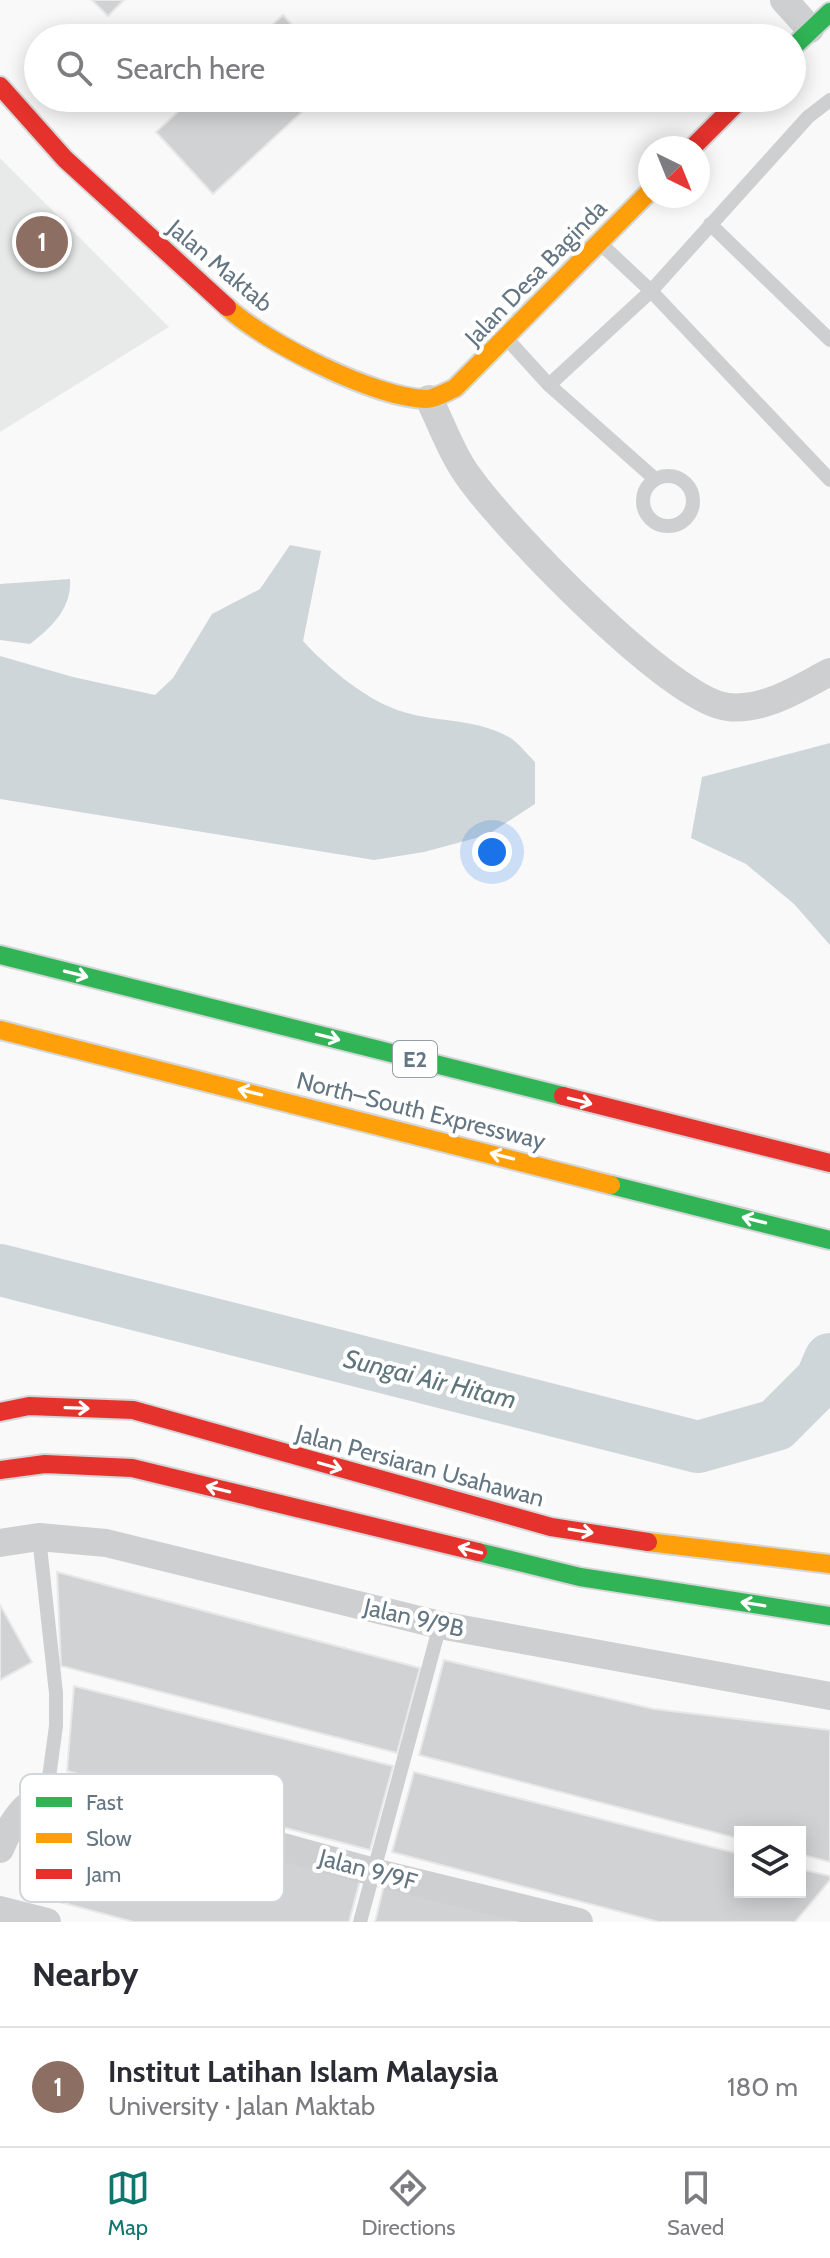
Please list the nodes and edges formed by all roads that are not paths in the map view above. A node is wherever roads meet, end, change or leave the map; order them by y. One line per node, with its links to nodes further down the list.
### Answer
1 (784, 0): 2 (street)
2 (806, 24)
3 (0, 86): 14 (main road, Jalan Maktab)
4 (830, 100): 8 (lane)
5 (728, 112): 6 (main road)
6 (704, 136)
7 (638, 203): 9 (main road, Jalan Desa Baginda)
8 (710, 224): 10 (lane); 12 (lane)
9 (599, 242): 10 (lane); 11 (main road, Jalan Desa Baginda)
10 (651, 291): 13 (lane); 16 (lane)
11 (506, 339): 13 (lane); 14 (main road, Jalan Desa Baginda)
12 (830, 340)
13 (549, 385): 15 (lane)
14 (442, 393): 17 (street)
15 (655, 479)
16 (830, 480)
17 (830, 672)
18 (0, 955): 20 (main road, North–South Expressway / E2, one-way to 20)
19 (0, 1030): 21 (main road, North–South Expressway, one-way to 19)
20 (830, 1163)
21 (830, 1240)
22 (0, 1412): 26 (main road, Jalan Persiaran Usahawan, one-way to 26)
23 (0, 1470): 27 (main road, one-way to 23)
24 (39, 1537): 25 (street, Jalan 9/9B); 28 (street, Jalan 9/9B); 30 (lane)
25 (0, 1543)
26 (830, 1564)
27 (830, 1616)
28 (440, 1625): 29 (street, Jalan 9/9B); 34 (lane)
29 (830, 1696)
30 (49, 1774)
31 (20, 1813): 33 (street)
32 (284, 1847): 34 (street, Jalan 9/9F)
33 (0, 1849)
34 (374, 1872): 37 (lane); 38 (street, Jalan 9/9F)
35 (0, 1910): 36 (street)
36 (47, 1922)
37 (360, 1922)
38 (579, 1922)

